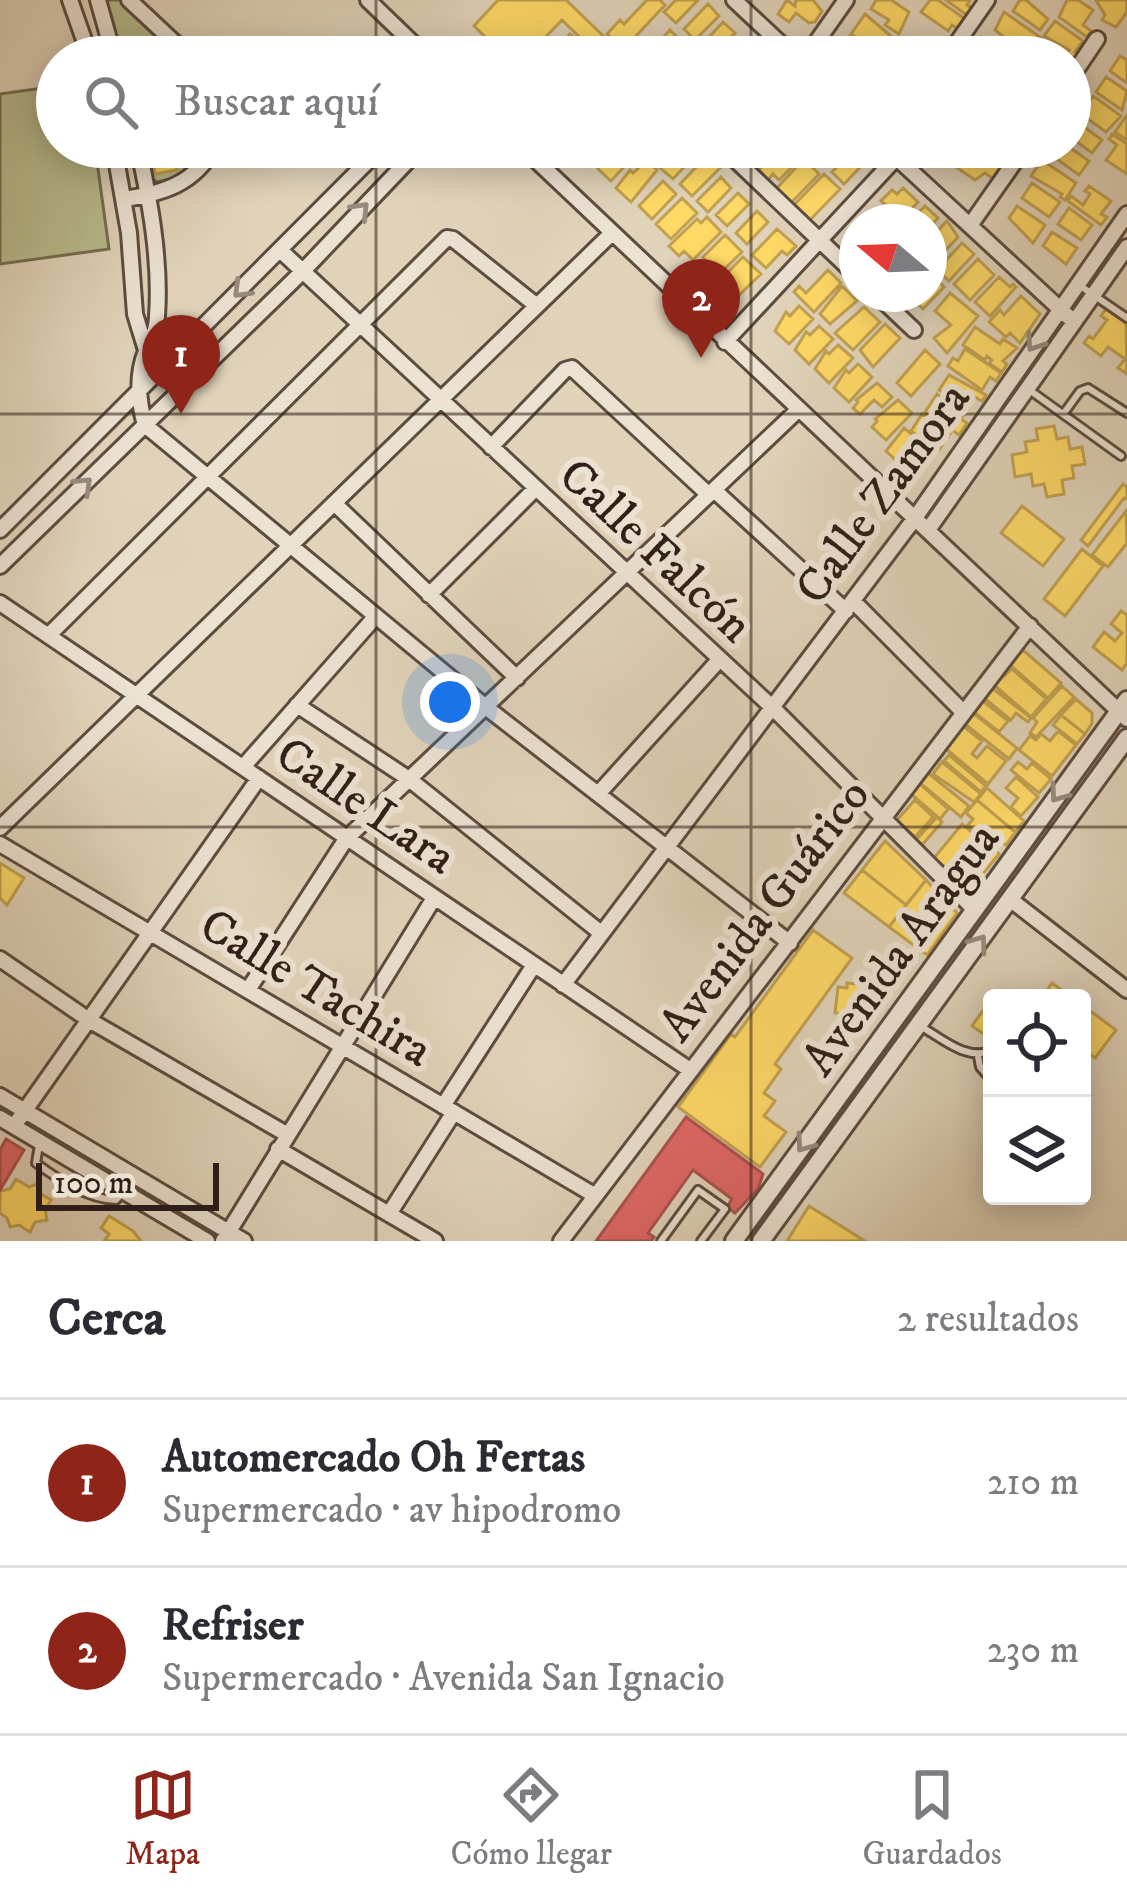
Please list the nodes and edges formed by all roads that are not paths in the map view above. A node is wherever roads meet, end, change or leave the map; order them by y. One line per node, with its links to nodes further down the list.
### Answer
1 (70, 0): 8 (street)
2 (98, 0): 9 (street)
3 (129, 0): 10 (street)
4 (368, 0): 11 (street)
5 (734, 0): 12 (street)
6 (847, 0): 13 (street)
7 (986, 0): 14 (street)
8 (83, 36)
9 (108, 36)
10 (168, 36)
11 (406, 36)
12 (773, 36)
13 (821, 36)
14 (962, 36)
15 (1096, 39): 16 (street)
16 (1091, 47)
17 (118, 168): 28 (street)
18 (142, 168): 27 (street)
19 (200, 168): 27 (street)
20 (361, 168): 34 (street)
21 (401, 168): 36 (street, one-way to 21)
22 (544, 168): 31 (street)
23 (744, 168): 32 (street)
24 (878, 168): 32 (street)
25 (909, 168): 30 (street)
26 (1010, 168): 30 (street)
27 (148, 195): 28 (street); 46 (street)
28 (125, 199): 49 (street)
29 (1127, 214): 37 (street, Calle Zamora)
30 (971, 224): 40 (street)
31 (612, 233): 39 (street); 47 (street)
32 (820, 242): 35 (street); 47 (street)
33 (1127, 247): 38 (street, Calle Zamora)
34 (280, 250): 36 (street, Calle Falcón); 48 (street, one-way to 48)
35 (839, 259)
36 (303, 271): 44 (street, Calle Falcón); 56 (street)
37 (1076, 283): 38 (lane); 40 (street, Calle Zamora)
38 (1092, 294): 42 (lane); 43 (street, Calle Zamora)
39 (537, 306): 44 (street); 52 (street)
40 (1058, 308): 43 (street); 63 (street, Calle Zamora, one-way to 63)
41 (896, 312): 45 (street)
42 (1127, 318)
43 (1073, 322): 50 (street, Calle Zamora)
44 (359, 323): 52 (street, Calle Falcón); 59 (street)
45 (914, 329)
46 (155, 335): 48 (street); 49 (street)
47 (725, 342): 53 (street)
48 (186, 346): 51 (street)
49 (146, 350): 51 (street)
50 (1028, 389): 54 (lane); 65 (street, Calle Zamora)
51 (138, 395): 56 (street); 64 (street)
52 (442, 399): 57 (street, Calle Falcón); 62 (street)
53 (798, 410): 61 (street); 63 (street)
54 (1064, 412): 55 (lane); 58 (lane)
55 (1127, 413)
56 (145, 425): 59 (street); 67 (street, one-way to 56)
57 (491, 447): 60 (street, Calle Falcón); 61 (street)
58 (1120, 457)
59 (203, 477): 66 (street); 74 (street)
60 (535, 489): 68 (street, Calle Falcón); 69 (street)
61 (712, 493): 68 (street); 71 (street)
62 (334, 503): 66 (street); 69 (street)
63 (915, 518): 65 (street); 71 (street, Calle Zamora)
64 (0, 530)
65 (928, 530): 73 (street)
66 (290, 545): 72 (street); 77 (street)
67 (0, 566)
68 (625, 575): 75 (street, Calle Falcón); 76 (street)
69 (429, 595): 76 (street)
70 (0, 603): 74 (street, Calle Lara)
71 (849, 606): 80 (street, Calle Zamora); 82 (street)
72 (376, 616): 78 (street); 79 (street)
73 (1030, 626): 81 (street); 82 (street, Avenida Guárico)
74 (49, 635): 77 (street, Calle Lara)
75 (719, 660): 80 (street, Calle Falcón); 87 (street)
76 (518, 679): 79 (street)
77 (137, 695): 84 (street, Calle Lara); 89 (street)
78 (297, 705): 84 (street); 86 (street)
79 (487, 707): 86 (street); 87 (street)
80 (772, 708): 88 (street, Calle Falcón); 92 (street, Calle Zamora)
81 (1124, 710): 95 (street, Avenida Aragua, one-way to 95)
82 (963, 712): 88 (street, Avenida Guárico)
83 (1127, 738): 94 (street, Avenida Aragua)
84 (243, 767): 85 (street, Calle Lara)
85 (259, 778): 90 (street, Calle Lara); 96 (street)
86 (409, 779): 90 (street); 97 (street)
87 (598, 794): 92 (street)
88 (883, 816): 95 (street, Calle Falcón); 98 (street, Avenida Guárico)
89 (0, 828)
90 (346, 839): 93 (street, Calle Lara); 102 (street)
91 (0, 844): 96 (street, Calle Tachira)
92 (667, 847): 97 (street, Calle Zamora); 98 (street)
93 (434, 898): 100 (street, Calle Lara); 106 (street)
94 (1011, 900): 103 (street); 105 (street, Avenida Aragua, one-way to 94)
95 (975, 910): 126 (street, Avenida Aragua, one-way to 126)
96 (150, 932): 102 (street, Calle Tachira); 104 (street)
97 (601, 934): 101 (street, Calle Zamora)
98 (790, 943): 109 (street, Avenida Guárico)
99 (0, 959): 104 (street)
100 (534, 965): 101 (street, Calle Lara); 111 (street)
101 (563, 985): 109 (street, Calle Lara)
102 (248, 990): 106 (street, Calle Tachira)
103 (1127, 990)
104 (89, 1020): 113 (street); 115 (street)
105 (919, 1025): 108 (lane); 127 (street, Avenida Aragua)
106 (340, 1045): 111 (street, Calle Tachira); 115 (street)
107 (983, 1054): 108 (lane)
108 (978, 1056): 110 (lane)
109 (690, 1070): 117 (street, Avenida Guárico)
110 (983, 1070)
111 (448, 1109): 117 (street, Calle Tachira); 118 (street)
112 (5, 1112): 113 (street); 114 (street)
113 (24, 1112): 119 (street)
114 (40, 1142): 116 (street); 116 (lane)
115 (283, 1142): 118 (street); 119 (street)
116 (124, 1192): 120 (street)
117 (594, 1196): 123 (street, Avenida Guárico)
118 (389, 1214): 122 (street)
119 (226, 1236): 121 (street)
120 (207, 1241)
121 (244, 1241)
122 (435, 1241)
123 (561, 1241)
124 (661, 1241): 125 (lane)
125 (701, 1241)
126 (734, 1241)
127 (761, 1241)

